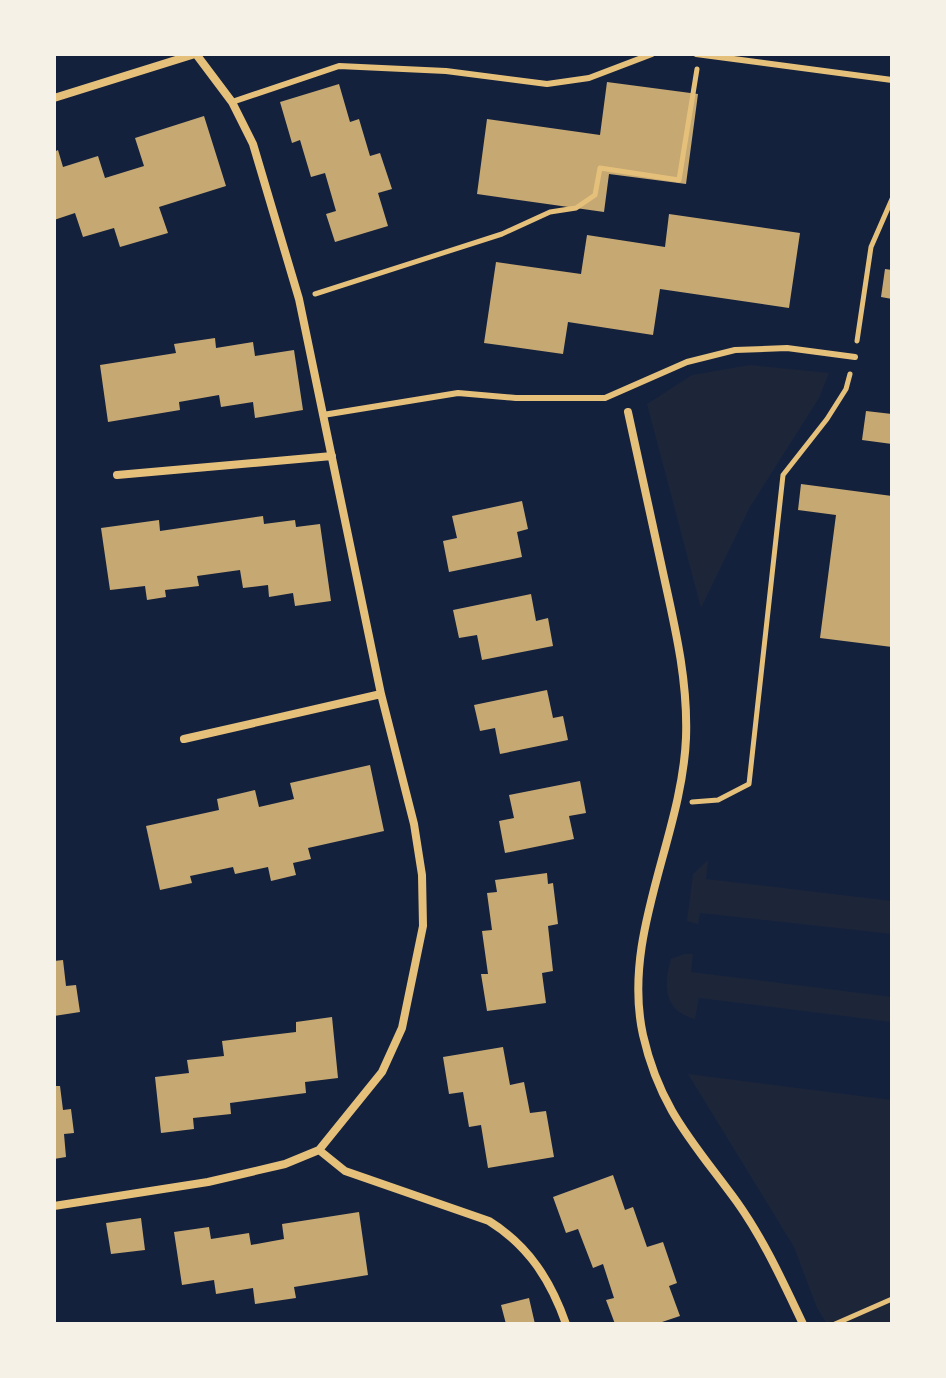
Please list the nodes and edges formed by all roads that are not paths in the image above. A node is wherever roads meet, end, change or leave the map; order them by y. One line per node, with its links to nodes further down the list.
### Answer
1 (196, 54): 5 (street); 6 (street)
2 (652, 54): 6 (lane)
3 (697, 54): 4 (lane)
4 (892, 80)
5 (54, 98)
6 (232, 102): 9 (street)
7 (855, 357): 9 (lane)
8 (628, 412): 17 (street)
9 (323, 415): 10 (street)
10 (332, 456): 11 (street); 12 (street)
11 (117, 475)
12 (381, 694): 13 (street); 14 (street)
13 (184, 739)
14 (319, 1150): 15 (street); 16 (street)
15 (54, 1206)
16 (566, 1324)
17 (803, 1324)

